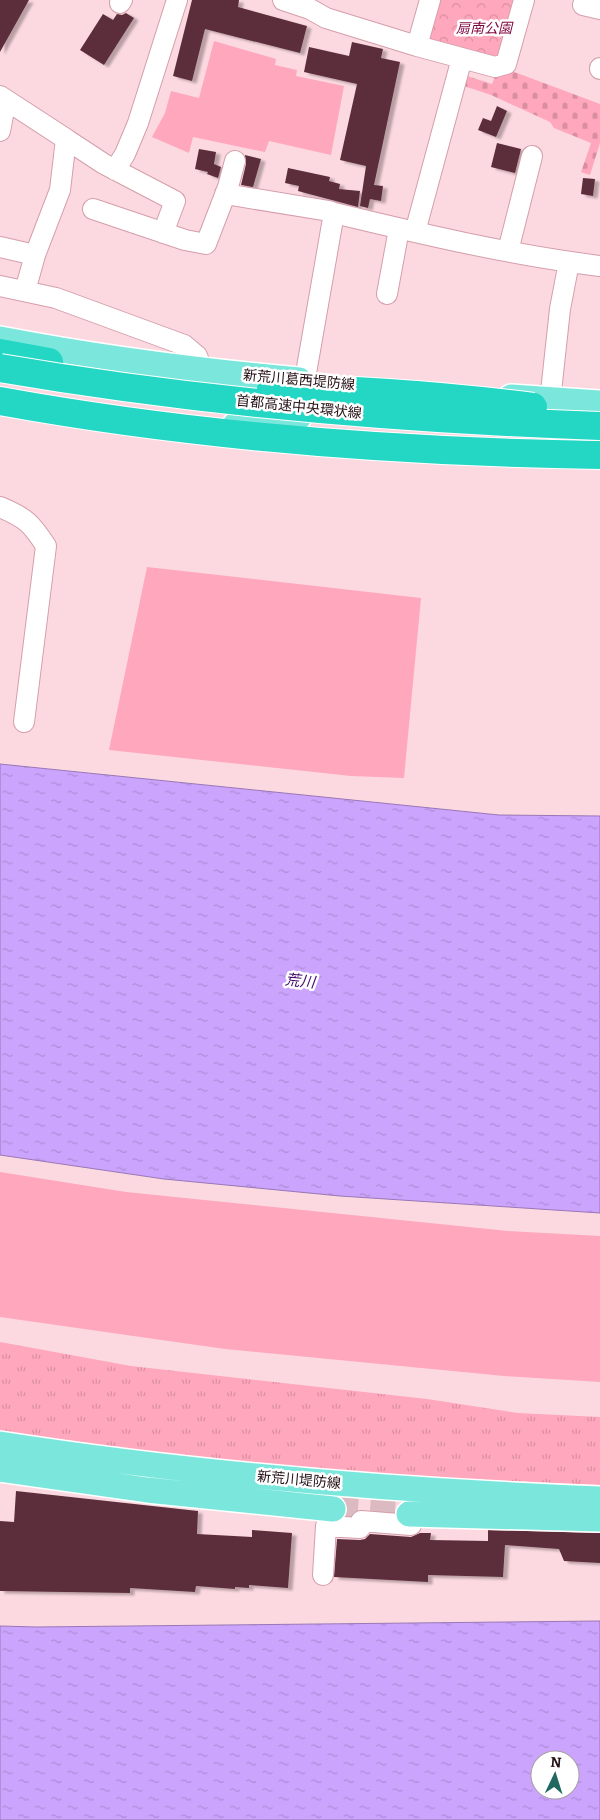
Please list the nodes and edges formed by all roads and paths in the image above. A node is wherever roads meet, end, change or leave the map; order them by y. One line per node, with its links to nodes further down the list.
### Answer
1 (177, 0): 15 (street)
2 (283, 0): 6 (street)
3 (430, 0): 8 (street)
4 (524, 0): 9 (street)
5 (585, 0): 7 (street)
6 (306, 4): 8 (street)
7 (600, 9)
8 (417, 46): 9 (street)
9 (462, 58): 19 (street)
10 (3, 98): 11 (street); 12 (street)
11 (0, 131)
12 (66, 139): 15 (street); 23 (street)
13 (532, 156): 22 (street)
14 (236, 161): 16 (street)
15 (115, 170): 20 (street)
16 (225, 194): 18 (street); 20 (street)
17 (93, 209): 20 (street)
18 (334, 214): 19 (street); 34 (street)
19 (407, 230): 22 (street); 28 (street)
20 (162, 232)
21 (0, 248): 23 (street)
22 (508, 251): 24 (street)
23 (35, 255): 27 (street)
24 (569, 262): 25 (street); 38 (street)
25 (600, 266)
26 (0, 286): 27 (street)
27 (25, 291): 32 (street)
28 (387, 294)
29 (0, 339): 32 (main road, 新荒川葛西堤防線)
30 (0, 353): 40 (highway, bridge)
31 (0, 368): 42 (highway, 首都高速中央環状線, bridge)
32 (203, 371): 34 (main road, 新荒川葛西堤防線)
33 (0, 378): 41 (main road)
34 (304, 381): 38 (main road, 新荒川葛西堤防線); 41 (street)
35 (0, 385): 44 (highway)
36 (0, 392): 41 (main road)
37 (0, 400): 45 (highway)
38 (550, 401): 39 (main road, 新荒川葛西堤防線)
39 (600, 403)
40 (600, 412)
41 (299, 417): 43 (main road)
42 (600, 426)
43 (600, 435)
44 (600, 444)
45 (600, 455)
46 (0, 507): 47 (street)
47 (24, 722)
48 (0, 1444): 50 (main road, 新荒川堤防線)
49 (0, 1469): 51 (main road, 新荒川堤防線)
50 (600, 1499)
51 (333, 1509)
52 (410, 1519): 53 (main road); 54 (street)
53 (600, 1519)
54 (322, 1575)

